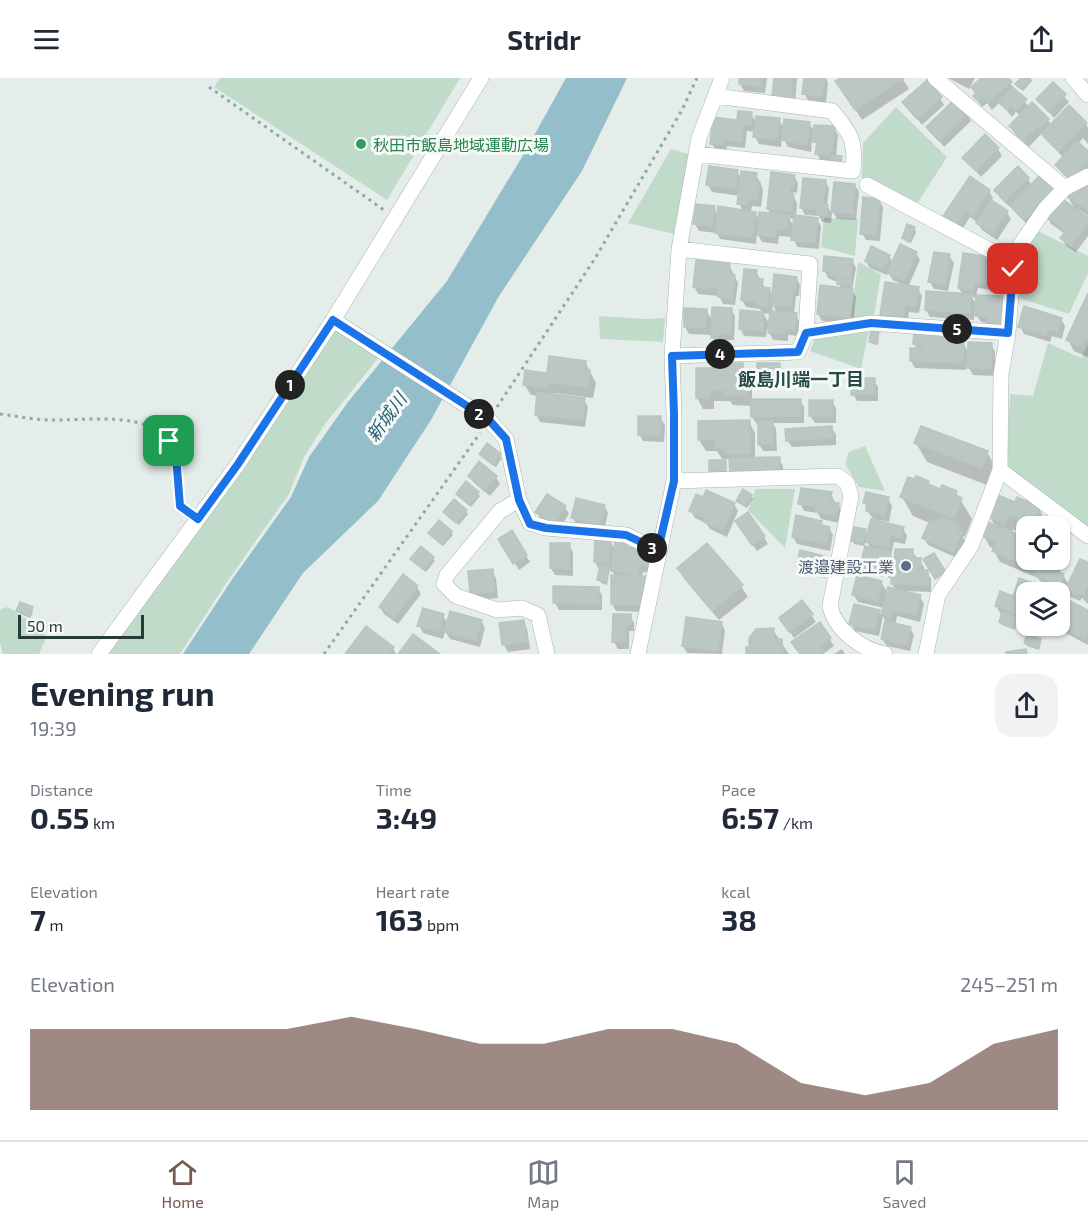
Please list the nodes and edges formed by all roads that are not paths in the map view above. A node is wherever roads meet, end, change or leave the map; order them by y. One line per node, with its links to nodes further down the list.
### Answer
1 (481, 78): 13 (street)
2 (722, 78): 6 (street)
3 (935, 78): 10 (street)
4 (1073, 78): 5 (street)
5 (1088, 95)
6 (714, 96): 7 (street); 7 (street)
7 (696, 154): 11 (street)
8 (1088, 176): 10 (street)
9 (867, 185): 12 (street)
10 (1065, 188): 12 (street)
11 (679, 249): 14 (street); 16 (street)
12 (1014, 263): 15 (street)
13 (333, 320): 19 (street); 22 (street)
14 (806, 333): 15 (street); 16 (street)
15 (1008, 333): 17 (street)
16 (672, 356): 18 (street)
17 (1000, 471): 20 (street); 26 (street)
18 (674, 481): 21 (street); 25 (street)
19 (519, 500): 21 (street); 23 (street)
20 (1088, 536)
21 (658, 550): 24 (street)
22 (99, 654)
23 (547, 654)
24 (638, 654)
25 (885, 654)
26 (926, 654)

